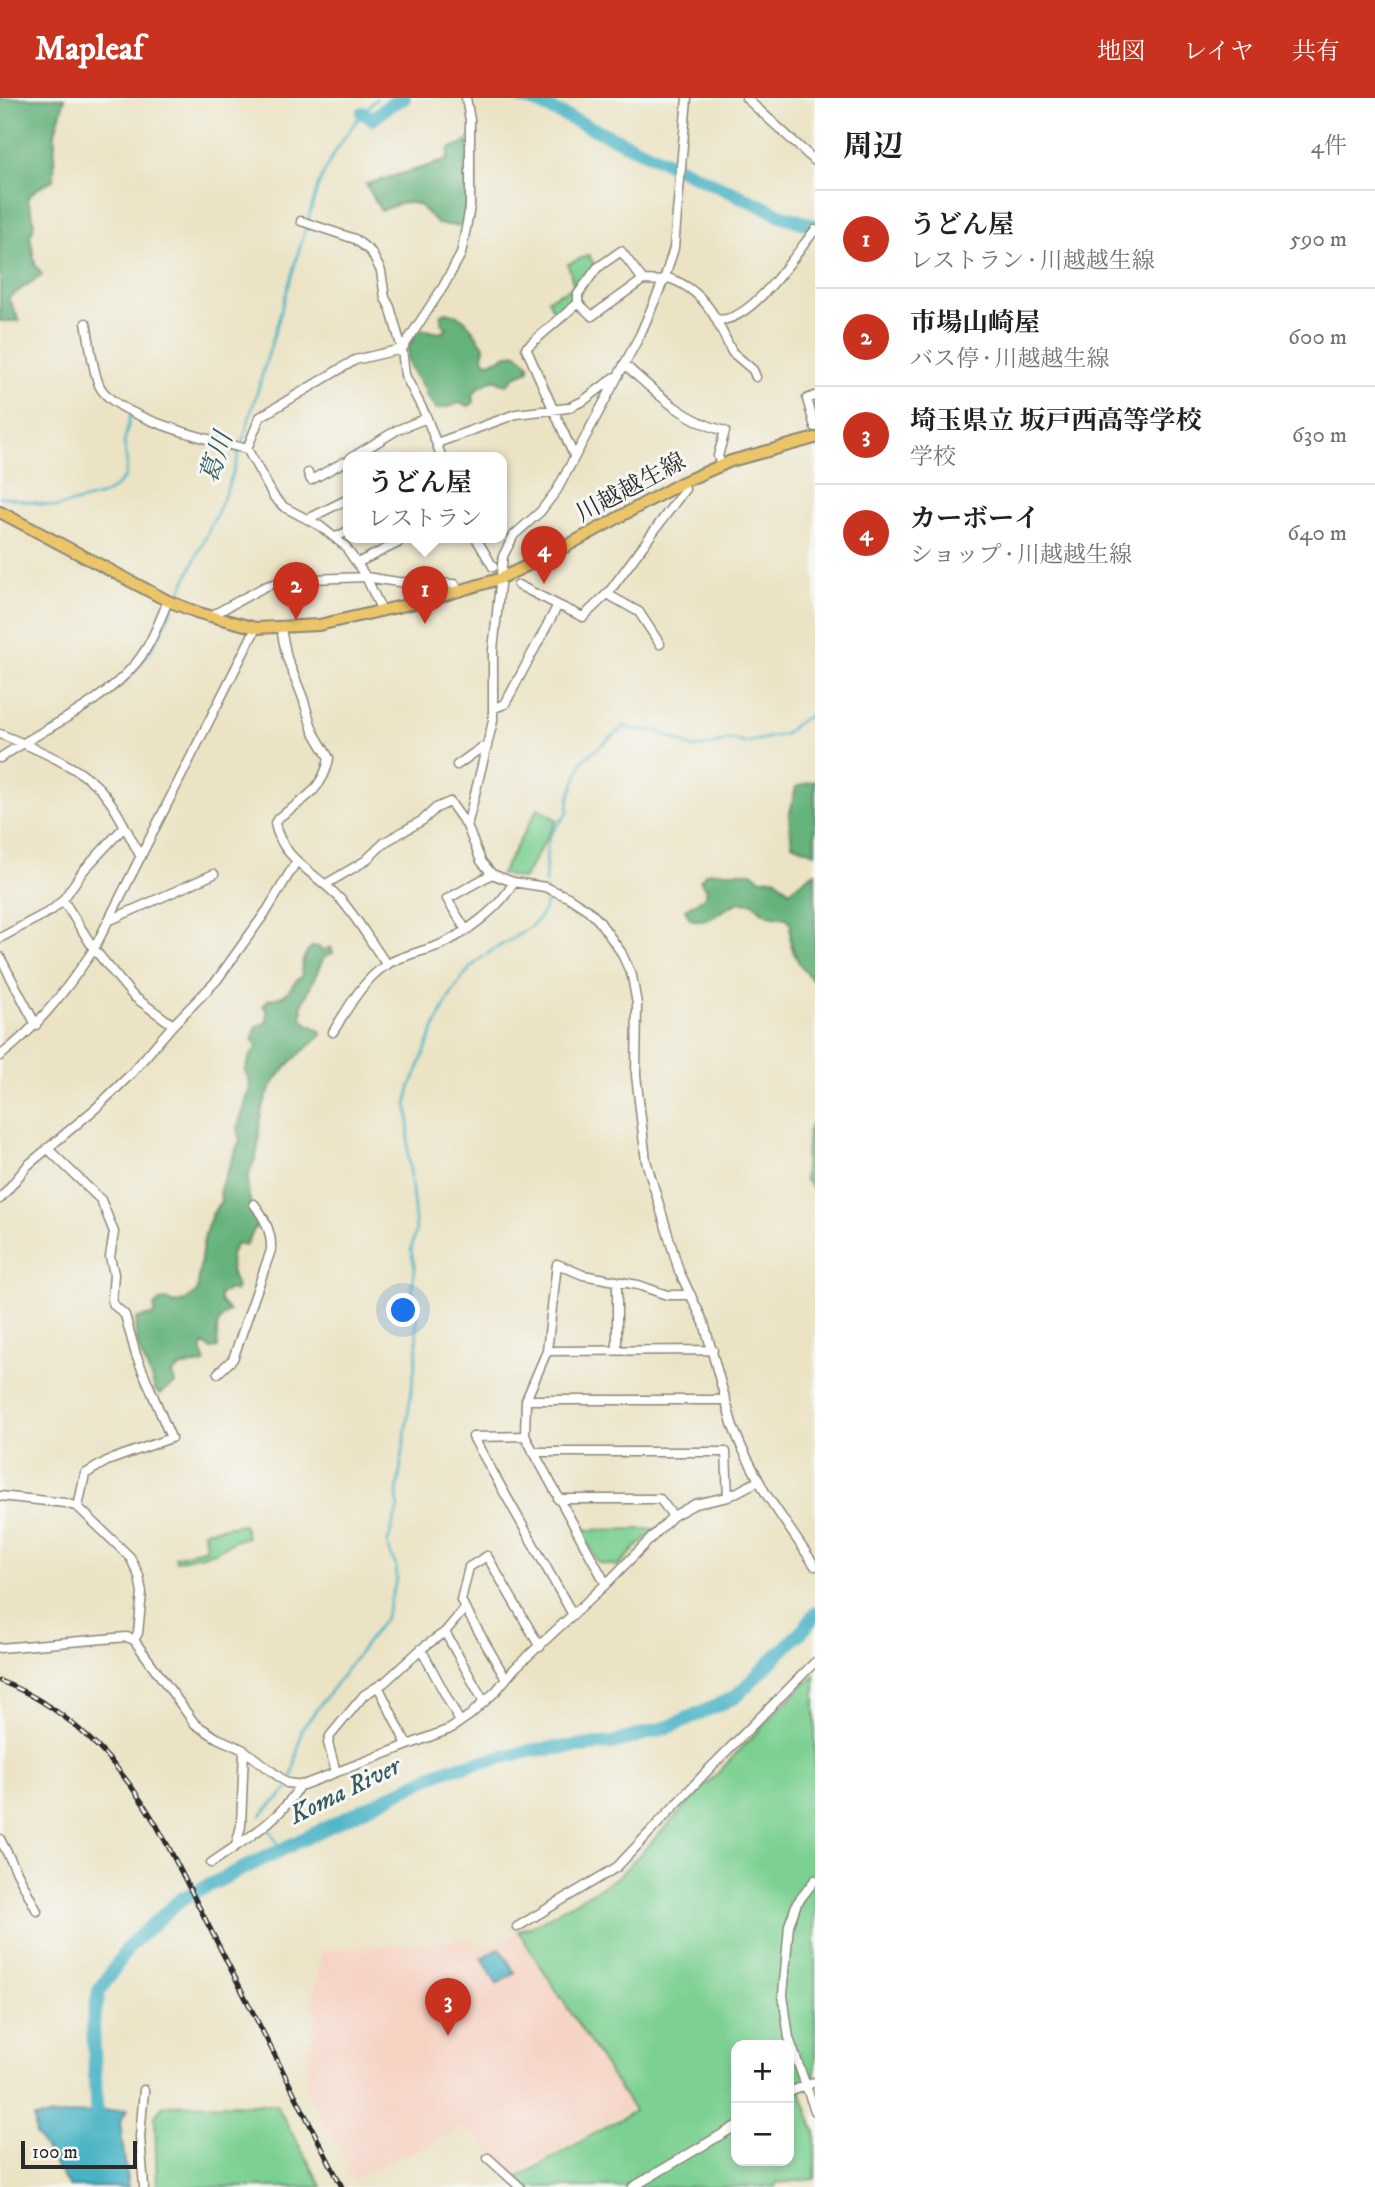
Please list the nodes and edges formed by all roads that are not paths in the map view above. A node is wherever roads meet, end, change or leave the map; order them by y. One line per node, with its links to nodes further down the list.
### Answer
1 (466, 98): 12 (street)
2 (687, 98): 7 (street)
3 (746, 98): 4 (street)
4 (815, 161)
5 (301, 221): 12 (street)
6 (814, 231): 10 (street)
7 (665, 279): 8 (street); 10 (street); 13 (street)
8 (643, 280): 9 (street); 9 (street)
9 (578, 303): 17 (street)
10 (716, 319): 15 (street)
11 (86, 323): 22 (street)
12 (402, 349): 18 (street); 22 (street)
13 (624, 364): 14 (street); 27 (street)
14 (618, 374): 17 (street); 25 (street)
15 (756, 377)
16 (815, 396): 19 (street)
17 (552, 410): 21 (street); 25 (street)
18 (428, 418): 21 (street); 23 (street)
19 (815, 427)
20 (815, 438): 27 (main road, 川越越生線)
21 (437, 443): 24 (street)
22 (247, 449): 32 (street)
23 (363, 452)
24 (440, 452)
25 (574, 456): 40 (street)
26 (343, 464): 28 (street)
27 (721, 465): 29 (main road, 川越越生線)
28 (308, 473)
29 (681, 483): 40 (main road, 川越越生線); 43 (street)
30 (343, 502): 32 (street)
31 (0, 512): 44 (main road, 川越越生線)
32 (308, 519): 34 (street)
33 (343, 533): 34 (street)
34 (335, 537): 37 (street)
35 (398, 543): 37 (street)
36 (479, 543): 38 (street)
37 (357, 563): 39 (street)
38 (493, 567)
39 (366, 577): 42 (street); 46 (street); 47 (street)
40 (499, 579): 42 (main road, 川越越生線); 51 (street)
41 (518, 585): 45 (street)
42 (458, 592): 46 (main road, 川越越生線)
43 (607, 593): 45 (street); 50 (street)
44 (172, 603): 47 (main road, 川越越生線); 53 (street)
45 (558, 605): 51 (street)
46 (382, 611): 49 (main road, 川越越生線)
47 (209, 617): 48 (main road, 川越越生線)
48 (256, 628): 49 (main road, 川越越生線); 59 (street)
49 (281, 629): 60 (street)
50 (660, 644)
51 (494, 708): 54 (street)
52 (0, 734): 53 (street)
53 (22, 743): 55 (street); 58 (street)
54 (487, 747): 56 (street); 57 (street)
55 (0, 758)
56 (457, 765)
57 (467, 826): 62 (street); 64 (street)
58 (124, 828): 59 (street); 65 (street)
59 (141, 857): 66 (street)
60 (296, 862): 64 (street); 73 (street)
61 (214, 874): 66 (street)
62 (492, 874): 63 (street); 67 (street)
63 (513, 882): 67 (street); 80 (street)
64 (326, 884): 71 (street)
65 (63, 900): 68 (street); 69 (street)
66 (108, 921): 69 (street)
67 (466, 930): 71 (street)
68 (0, 938)
69 (94, 949): 72 (street); 73 (street)
70 (0, 957): 72 (street)
71 (387, 965): 74 (street)
72 (36, 1025): 75 (street)
73 (173, 1025): 76 (street)
74 (333, 1032)
75 (0, 1056)
76 (47, 1148): 77 (street); 93 (street)
77 (0, 1199)
78 (254, 1204): 84 (street)
79 (617, 1282): 80 (street); 81 (street); 83 (street)
80 (691, 1295): 82 (street)
81 (617, 1350): 82 (street); 83 (street)
82 (713, 1350): 86 (street)
83 (547, 1351): 85 (street)
84 (218, 1373)
85 (526, 1400): 86 (street); 87 (street)
86 (726, 1400): 89 (street)
87 (525, 1436): 88 (street); 98 (street)
88 (533, 1452): 91 (street); 92 (street)
89 (758, 1481): 91 (street); 95 (street)
90 (0, 1496): 93 (street)
91 (728, 1497): 94 (street)
92 (558, 1499): 94 (street); 96 (street)
93 (78, 1507): 100 (street)
94 (673, 1516): 96 (street)
95 (815, 1566)
96 (606, 1584): 98 (street)
97 (465, 1608): 99 (street); 101 (street); 105 (street)
98 (573, 1615): 101 (street)
99 (445, 1632): 103 (street); 107 (street)
100 (134, 1640): 102 (street); 110 (street)
101 (540, 1647): 105 (street)
102 (0, 1648)
103 (421, 1649): 106 (street); 108 (street)
104 (815, 1662): 118 (street)
105 (506, 1679): 107 (street)
106 (378, 1686): 109 (street); 111 (street)
107 (484, 1702): 108 (street)
108 (460, 1723): 109 (street)
109 (407, 1745): 111 (street)
110 (244, 1751): 112 (street); 114 (street)
111 (336, 1772): 112 (street)
112 (299, 1786): 114 (street)
113 (0, 1839): 117 (street)
114 (236, 1845): 115 (street)
115 (211, 1863)
116 (815, 1880): 119 (street)
117 (37, 1912)
118 (517, 1927)
119 (810, 2083): 121 (street)
120 (144, 2090): 124 (street)
121 (815, 2111)
122 (731, 2129): 126 (street)
123 (488, 2158): 125 (street)
124 (144, 2187)
125 (520, 2187)
126 (633, 2187)

